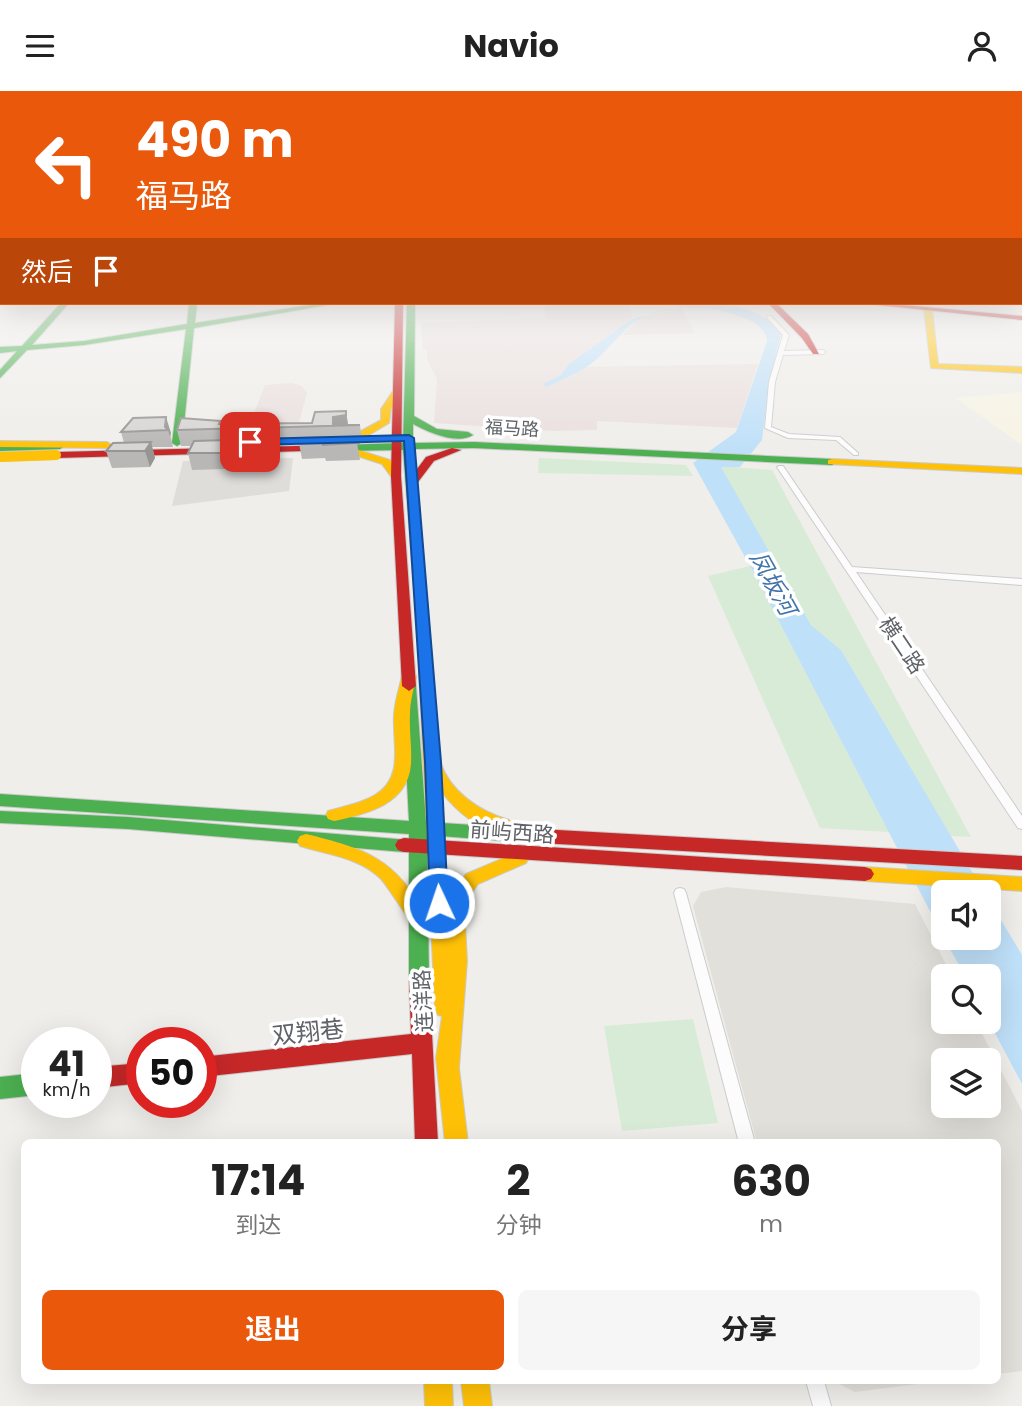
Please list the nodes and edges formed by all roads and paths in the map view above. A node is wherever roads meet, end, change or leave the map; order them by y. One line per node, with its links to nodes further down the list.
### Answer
1 (35, 328): 11 (main road)
2 (38, 328): 11 (main road)
3 (160, 328): 11 (main road)
4 (190, 328): 22 (main road)
5 (398, 328): 17 (main road)
6 (410, 328): 18 (main road)
7 (782, 328): 13 (street)
8 (795, 328): 12 (main road)
9 (801, 328): 12 (main road)
10 (930, 328): 15 (main road)
11 (16, 349): 14 (main road); 16 (main road)
12 (820, 352): 13 (street)
13 (782, 353): 29 (street)
14 (0, 367)
15 (1022, 370)
16 (0, 375)
17 (396, 393): 20 (main road); 21 (main road)
18 (408, 417): 19 (main road); 21 (main road)
19 (521, 438): 21 (main road, 福马路); 26 (main road, 福马路)
20 (307, 440): 21 (main road, 福马路); 22 (main road, 福马路)
21 (402, 442): 23 (main road, 福马路); 24 (main road, 福马路); 33 (main road, 连洋路); 34 (main road, 连洋路)
22 (177, 443): 25 (main road, 福马路)
23 (474, 445): 26 (main road, 福马路); 34 (main road)
24 (324, 447): 25 (main road, 福马路); 33 (main road)
25 (105, 449): 27 (main road, 福马路); 27 (main road, 福马路, bridge)
26 (699, 451): 28 (main road, 福马路)
27 (0, 452)
28 (756, 453): 29 (main road, 福马路); 32 (main road, 福马路)
29 (856, 454): 30 (main road, 福马路)
30 (1022, 462)
31 (780, 467): 35 (street, 横二路)
32 (1022, 471)
33 (396, 476): 37 (main road, 连洋路)
34 (411, 484): 38 (main road, 连洋路)
35 (851, 569): 36 (street); 42 (street, 横二路)
36 (1022, 582)
37 (409, 676): 41 (main road); 43 (main road, 连洋路)
38 (433, 762): 44 (main road, 连洋路); 46 (main road)
39 (0, 800): 41 (main road, 前屿西路)
40 (0, 817): 45 (main road, 前屿西路)
41 (316, 820): 43 (main road, 前屿西路)
42 (1022, 825)
43 (418, 828): 44 (main road, 前屿西路); 47 (main road, 连洋路)
44 (436, 830): 46 (main road, 前屿西路); 48 (main road, 连洋路)
45 (276, 834): 47 (main road, 前屿西路); 53 (main road)
46 (687, 844): 50 (main road, 前屿西路)
47 (417, 847): 48 (main road, 前屿西路); 53 (main road, 连洋路)
48 (436, 848): 49 (main road, 前屿西路); 56 (main road, 连洋路)
49 (552, 856): 51 (main road, 前屿西路); 56 (main road)
50 (1022, 863)
51 (1022, 884)
52 (680, 893): 61 (street)
53 (419, 921): 54 (main road, 连洋路)
54 (420, 1043): 55 (main road, 双翔巷); 59 (main road, 连洋路)
55 (217, 1065)
56 (448, 1069): 60 (main road, 连洋路)
57 (21, 1086): 58 (main road)
58 (0, 1088)
59 (427, 1139)
60 (457, 1139)
61 (746, 1139)
62 (438, 1384): 65 (main road)
63 (475, 1384): 66 (main road)
64 (816, 1384): 67 (street)
65 (439, 1406)
66 (478, 1406)
67 (822, 1406)

